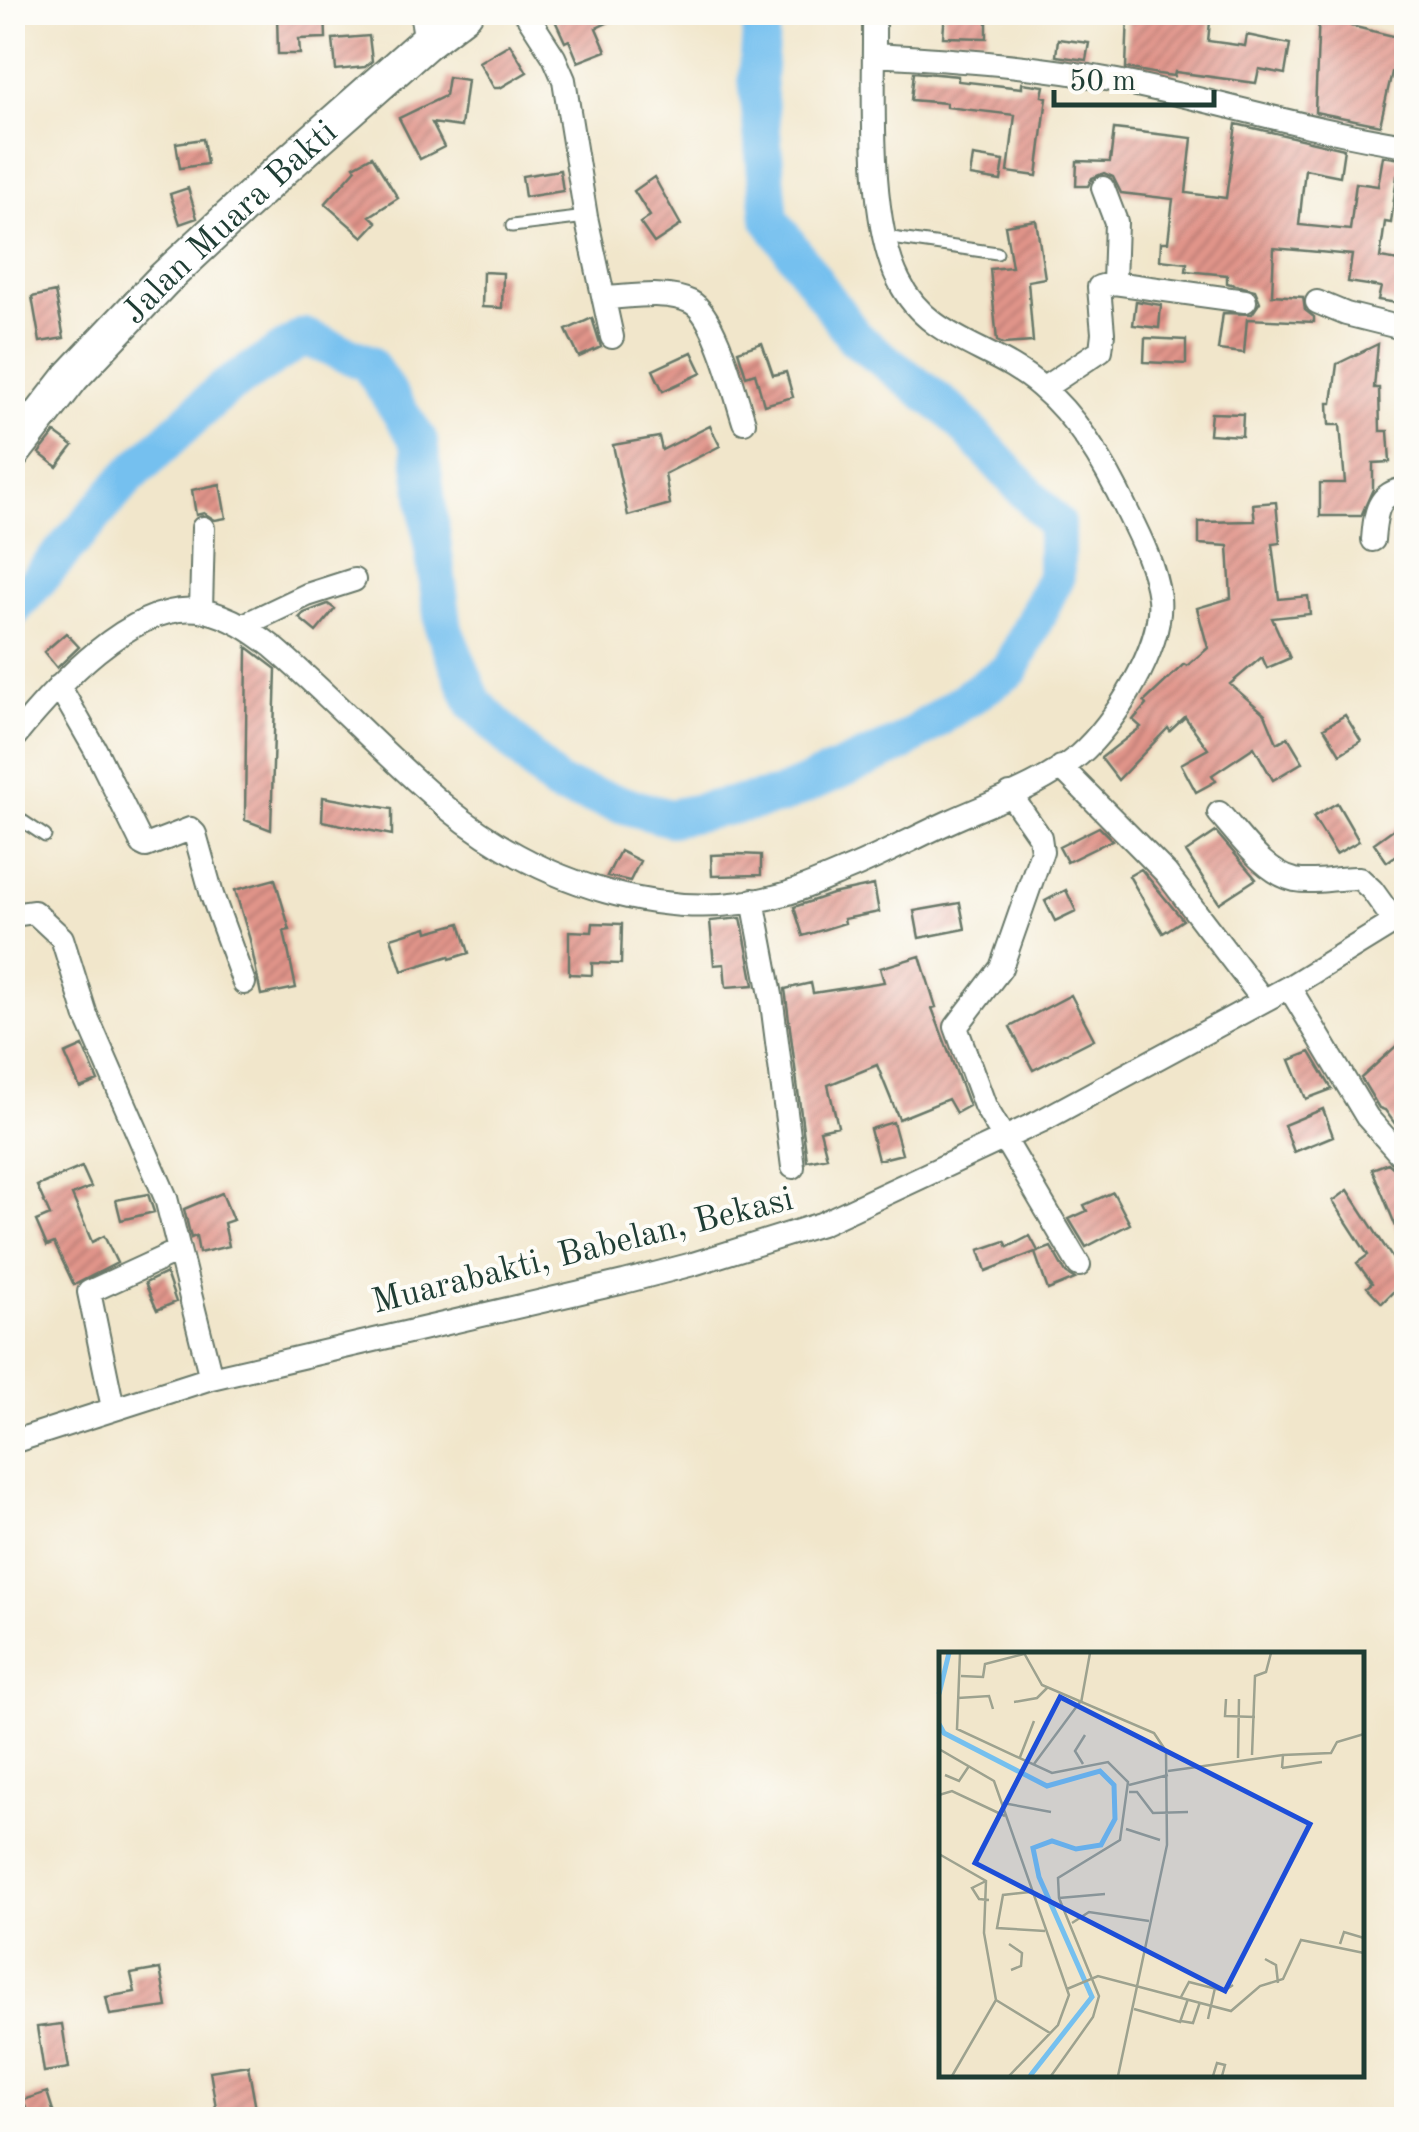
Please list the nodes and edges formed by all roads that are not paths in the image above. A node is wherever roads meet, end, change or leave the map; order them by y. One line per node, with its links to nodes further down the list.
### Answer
1 (465, 12): 4 (main road, Jalan Muara Bakti)
2 (526, 12): 8 (street)
3 (874, 12): 5 (street)
4 (423, 27): 20 (main road, Jalan Muara Bakti)
5 (875, 55): 6 (street); 10 (street)
6 (1406, 144)
7 (1102, 188): 12 (street)
8 (586, 216): 9 (lane); 13 (street)
9 (512, 226)
10 (886, 237): 11 (lane); 18 (street)
11 (997, 253)
12 (1114, 283): 14 (street); 18 (street)
13 (605, 298): 17 (street); 19 (street)
14 (1245, 301)
15 (1318, 302): 16 (street)
16 (1406, 330)
17 (612, 337)
18 (1044, 388): 29 (street)
19 (744, 422)
20 (12, 454)
21 (1406, 488): 23 (street)
22 (203, 528): 25 (street)
23 (1373, 540)
24 (354, 580): 26 (street)
25 (201, 610): 26 (street); 27 (street)
26 (244, 625): 34 (street)
27 (59, 686): 28 (street); 37 (street)
28 (12, 740)
29 (1062, 767): 30 (street); 39 (street)
30 (1010, 794): 34 (street); 40 (street)
31 (1219, 813): 36 (street)
32 (12, 814): 33 (lane)
33 (45, 836)
34 (753, 900): 42 (street)
35 (12, 916): 43 (street)
36 (1400, 919): 38 (street, Muarabakti, Babelan, Bekasi)
37 (244, 983)
38 (1289, 987): 39 (street, Muarabakti, Babelan, Bekasi); 41 (street)
39 (1263, 1000): 40 (street, Muarabakti, Babelan, Bekasi)
40 (1005, 1138): 44 (street); 45 (street, Muarabakti, Babelan, Bekasi)
41 (1406, 1161)
42 (793, 1167)
43 (178, 1251): 45 (street); 46 (street)
44 (1080, 1265)
45 (211, 1378): 46 (street, Muarabakti, Babelan, Bekasi)
46 (113, 1408): 47 (street, Muarabakti, Babelan, Bekasi)
47 (12, 1442)

